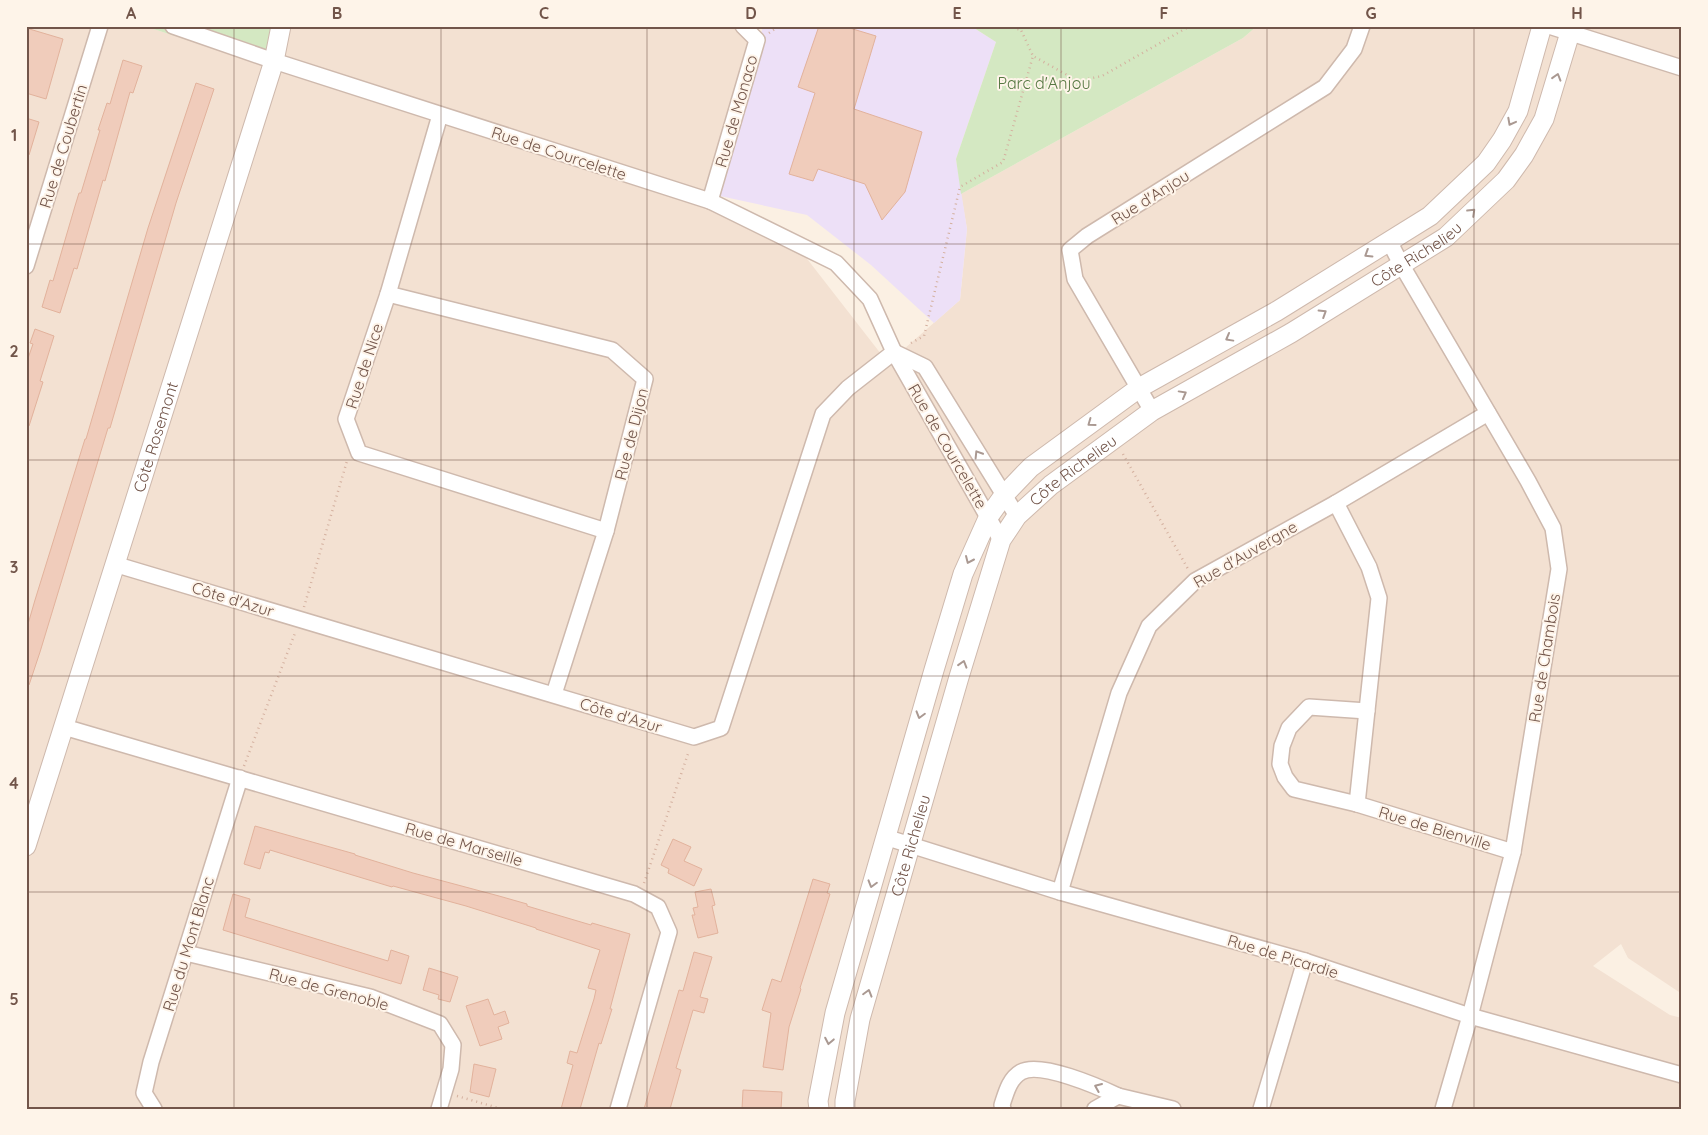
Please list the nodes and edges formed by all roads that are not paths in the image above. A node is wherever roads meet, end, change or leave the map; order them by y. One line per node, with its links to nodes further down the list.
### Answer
1 (100, 26): 15 (street, Rue de Coubertin)
2 (173, 26): 9 (street, Rue de Courcelette)
3 (281, 26): 9 (street, Côte Rosemont)
4 (743, 26): 12 (street, Rue de Monaco)
5 (1362, 26): 18 (street, Rue d'Anjou)
6 (1542, 26): 13 (street, Côte Richelieu, one-way to 13)
7 (1548, 26): 8 (street)
8 (1571, 30): 10 (street); 14 (street, Côte Richelieu, one-way to 8)
9 (274, 61): 11 (street, Rue de Courcelette); 27 (street, Côte Rosemont)
10 (1682, 68)
11 (440, 115): 12 (street, Rue de Courcelette); 16 (street, Rue de Nice)
12 (710, 201): 17 (street, Rue de Courcelette)
13 (1389, 241): 14 (street, Rue de Chambois); 18 (street, Côte Richelieu, one-way to 18)
14 (1401, 264): 19 (street, Côte Richelieu, one-way to 14); 20 (street, Rue de Chambois)
15 (26, 266)
16 (388, 294): 25 (street, Rue de Nice); 25 (street, Rue de Dijon)
17 (894, 352): 21 (street, Rue de Courcelette, one-way to 17); 23 (street, Rue de Courcelette); 28 (street, Côte d'Azur)
18 (1139, 388): 19 (street, Rue d'Anjou); 21 (street, Côte Richelieu, one-way to 21)
19 (1152, 411): 24 (street, Côte Richelieu)
20 (1488, 413): 22 (street, Rue d'Auvergne); 36 (street, Rue de Chambois)
21 (1004, 496): 23 (street, Côte Richelieu); 24 (street, Rue de Courcelette)
22 (1336, 503): 29 (street, Rue de Bienville); 37 (street, Rue d'Auvergne)
23 (989, 516): 26 (street, Rue de Courcelette); 33 (street, Côte Richelieu, one-way to 33)
24 (1017, 516): 26 (street, Côte Richelieu)
25 (606, 531): 28 (street, Rue de Dijon)
26 (1001, 540): 34 (street, Côte Richelieu, one-way to 26)
27 (114, 564): 28 (street, Côte d'Azur); 30 (street, Côte Rosemont)
28 (554, 694)
29 (1367, 711): 32 (street, Rue de Bienville); 32 (street, Rue de Bienville)
30 (64, 726): 31 (street, Rue de Marseille); 35 (street, Côte Rosemont)
31 (240, 778): 38 (street, Rue du Mont Blanc); 45 (street, Rue de Marseille)
32 (1357, 804): 36 (street, Rue de Bienville)
33 (885, 837): 34 (street, Rue de Picardie); 46 (street, Côte Richelieu, one-way to 46)
34 (910, 845): 37 (street, Rue de Picardie); 47 (street, Côte Richelieu, one-way to 34)
35 (26, 846)
36 (1513, 852): 40 (street, Rue de Chambois)
37 (1060, 892): 39 (street, Rue de Picardie)
38 (186, 953): 43 (street, Rue du Mont Blanc); 44 (street, Rue de Grenoble)
39 (1304, 961): 40 (street, Rue de Picardie); 51 (street)
40 (1470, 1016): 41 (street, Rue de Picardie); 52 (street, Rue de Chambois)
41 (1682, 1075)
42 (1118, 1096): 48 (street, one-way to 48); 49 (street); 50 (street)
43 (154, 1109)
44 (439, 1109)
45 (618, 1109)
46 (819, 1109)
47 (845, 1109)
48 (1003, 1109)
49 (1094, 1109)
50 (1172, 1109)
51 (1261, 1109)
52 (1443, 1109)

